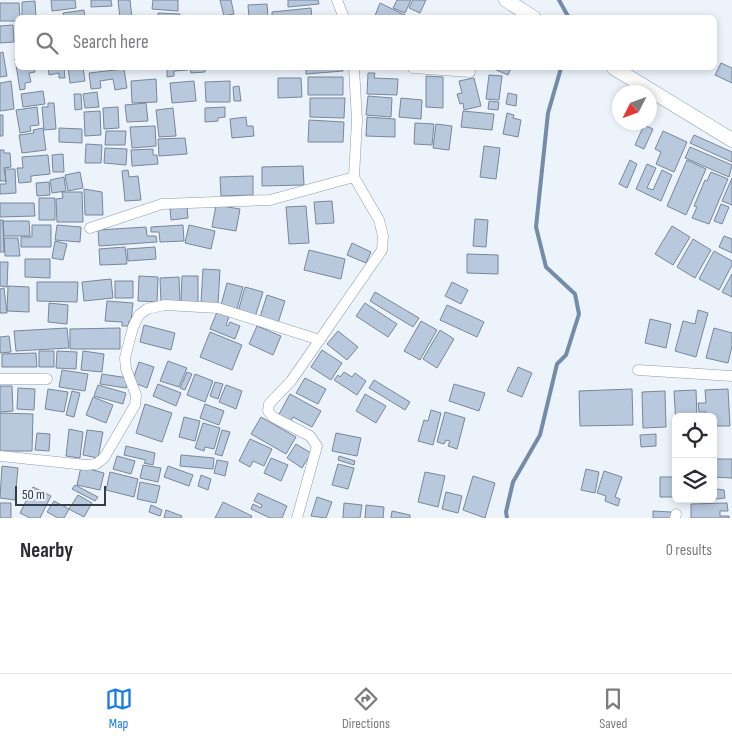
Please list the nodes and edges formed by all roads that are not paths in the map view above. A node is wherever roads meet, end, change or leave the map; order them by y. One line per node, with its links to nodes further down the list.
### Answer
1 (337, 0): 3 (street)
2 (506, 0): 4 (main road)
3 (343, 15)
4 (529, 15)
5 (354, 70): 10 (street)
6 (442, 70): 8 (street)
7 (617, 70): 9 (main road)
8 (470, 72)
9 (732, 140)
10 (354, 177): 11 (street); 12 (street)
11 (90, 228)
12 (320, 340): 17 (street); 18 (street)
13 (638, 370): 14 (street)
14 (732, 376)
15 (0, 379): 16 (street)
16 (47, 379)
17 (0, 456)
18 (297, 518)

